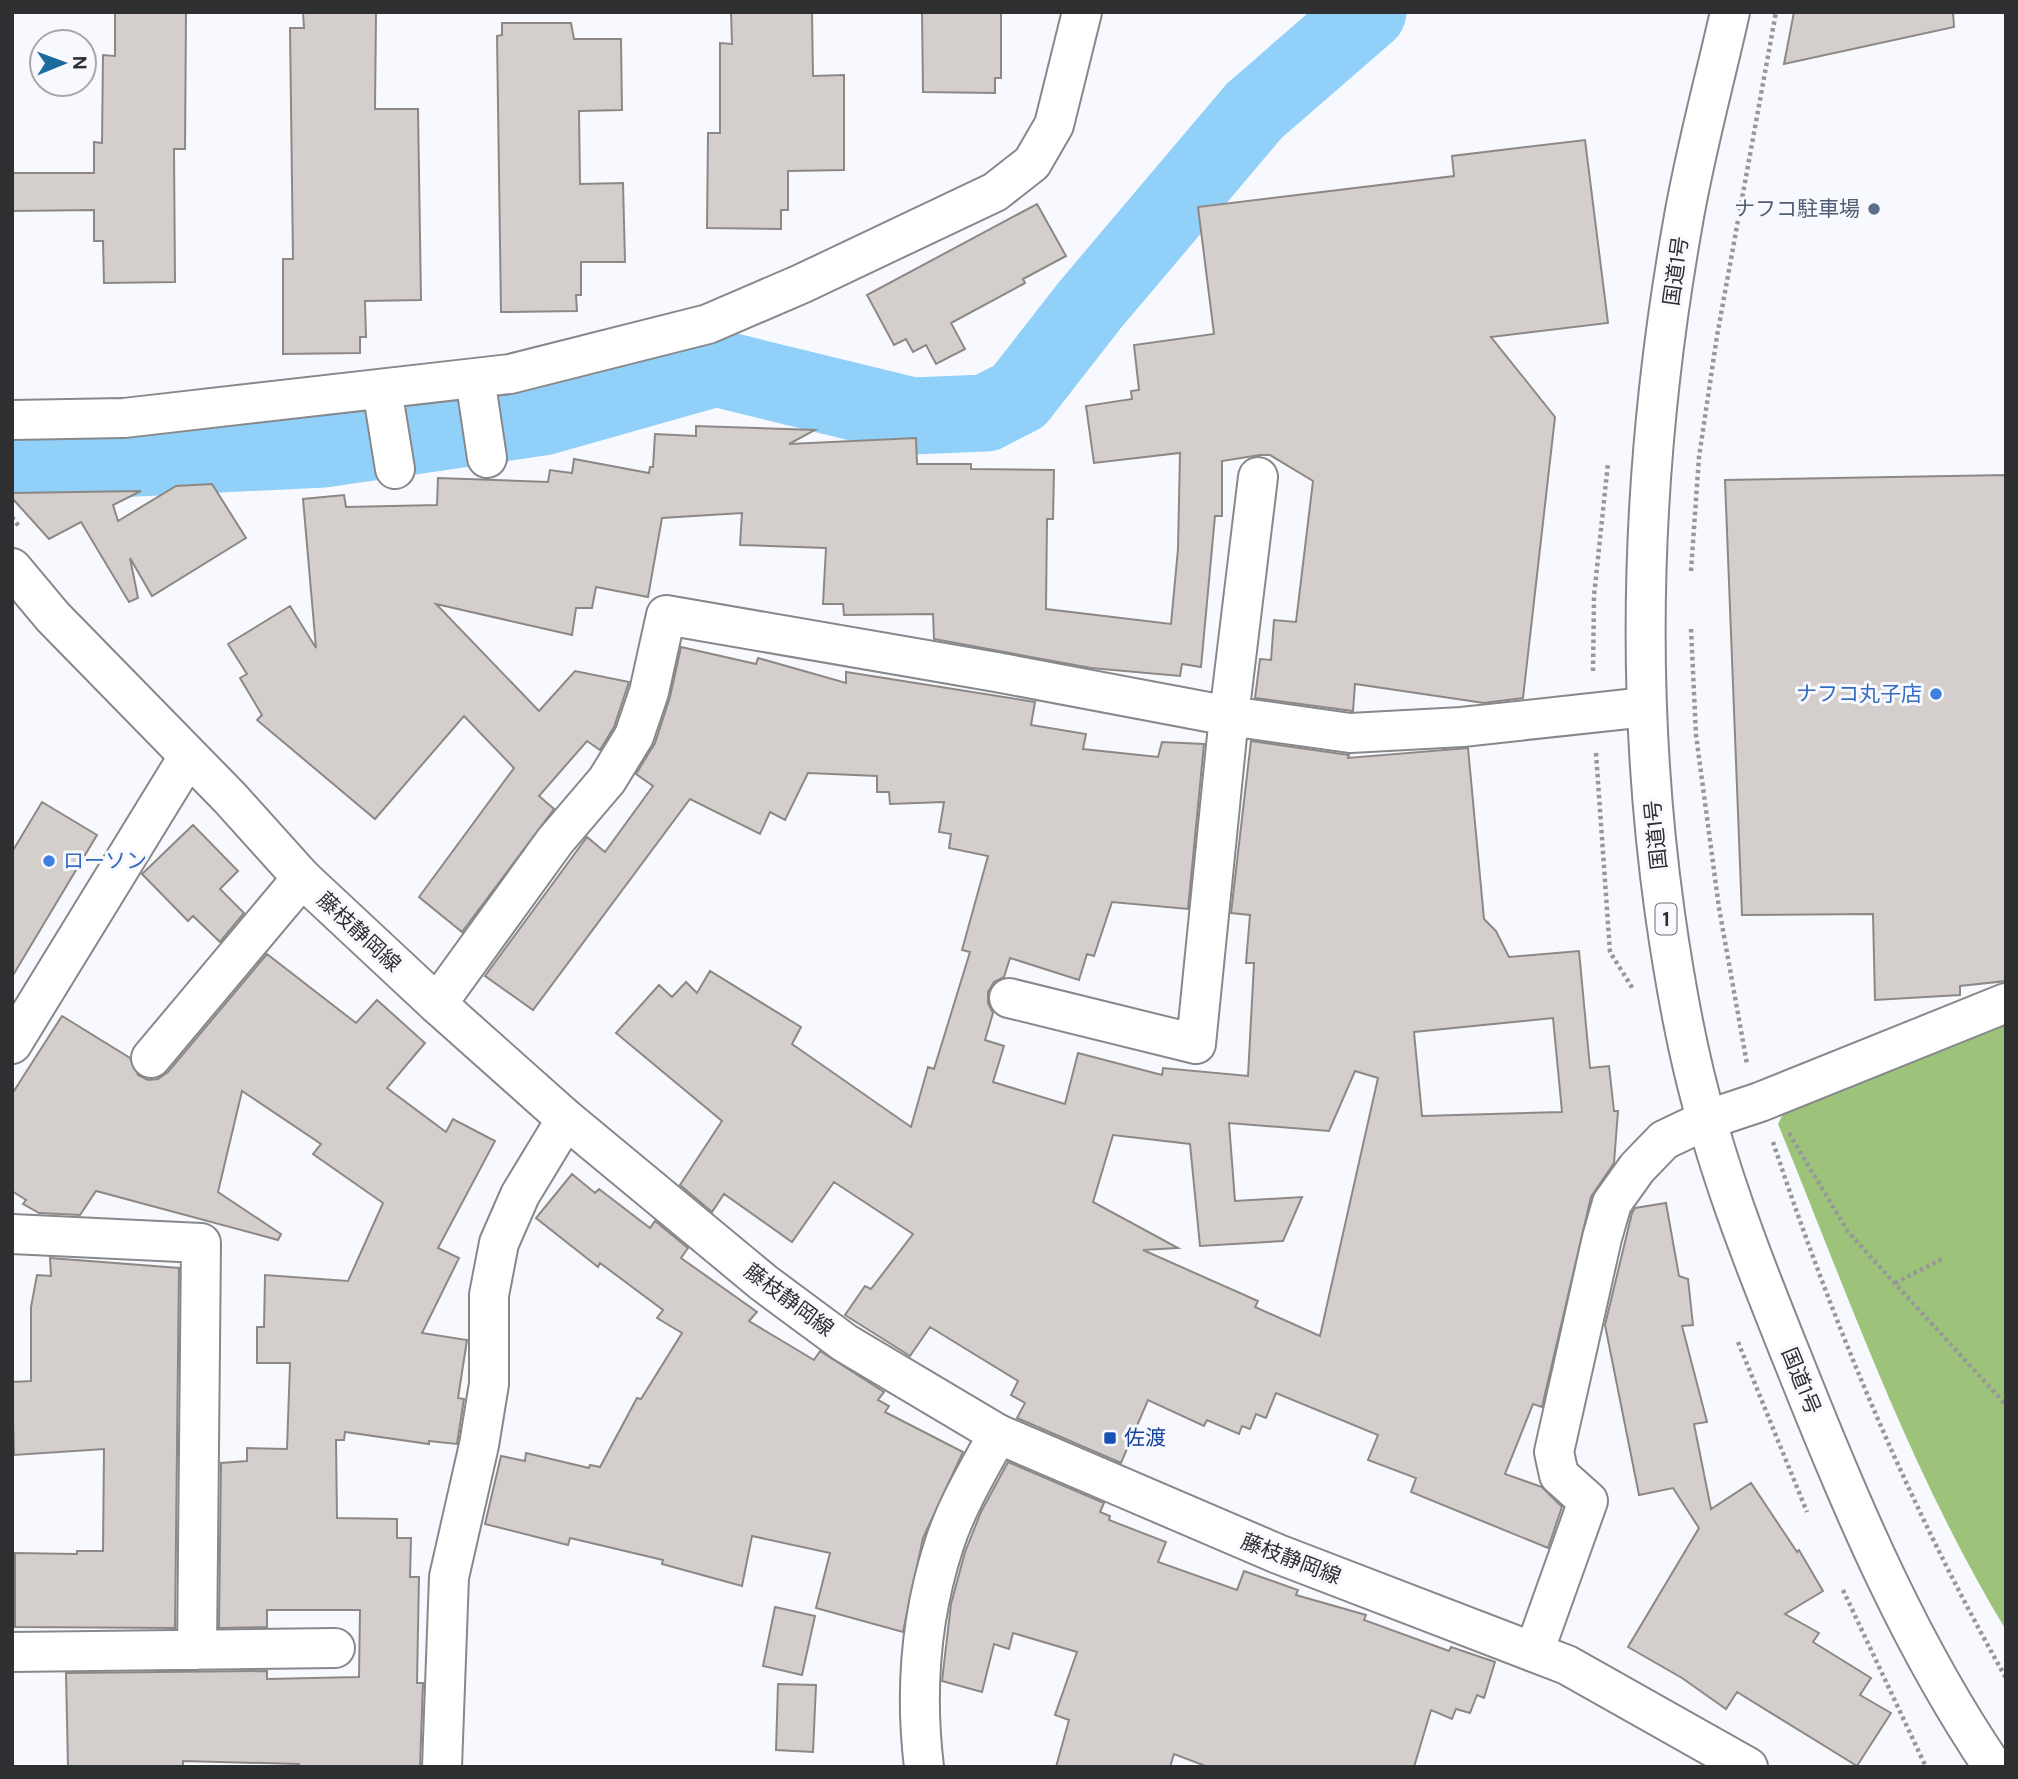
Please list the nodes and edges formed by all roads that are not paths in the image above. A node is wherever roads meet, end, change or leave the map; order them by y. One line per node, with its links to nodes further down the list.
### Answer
1 (1082, 12): 3 (main road)
2 (1730, 12): 10 (main road, 国道1号 / 1)
3 (475, 378): 4 (main road); 6 (main road)
4 (382, 389): 5 (main road); 7 (main road)
5 (12, 421)
6 (487, 458)
7 (395, 469)
8 (1258, 477): 11 (main road)
9 (12, 568): 12 (main road, 藤枝静岡線)
10 (1646, 707): 11 (main road); 20 (main road, 国道1号 / 1)
11 (1229, 716): 14 (main road); 16 (main road)
12 (188, 757): 13 (main road, 藤枝静岡線); 17 (main road)
13 (302, 878): 16 (main road, 藤枝静岡線); 18 (main road)
14 (1009, 998)
15 (2006, 1003): 20 (main road)
16 (437, 1004): 19 (main road, 藤枝静岡線)
17 (12, 1044)
18 (151, 1058)
19 (566, 1118): 22 (main road, 藤枝静岡線); 28 (main road)
20 (1706, 1120): 26 (main road); 27 (main road, 国道1号 / 1)
21 (12, 1234): 24 (main road)
22 (998, 1434): 26 (main road, 藤枝静岡線); 29 (main road)
23 (335, 1648): 24 (main road)
24 (197, 1650): 25 (main road)
25 (12, 1652)
26 (1534, 1653): 30 (main road, 藤枝静岡線)
27 (1965, 1726): 31 (main road); 32 (main road, 国道1号 / 1)
28 (442, 1767)
29 (924, 1767)
30 (1748, 1767)
31 (1978, 1767)
32 (1993, 1767)

